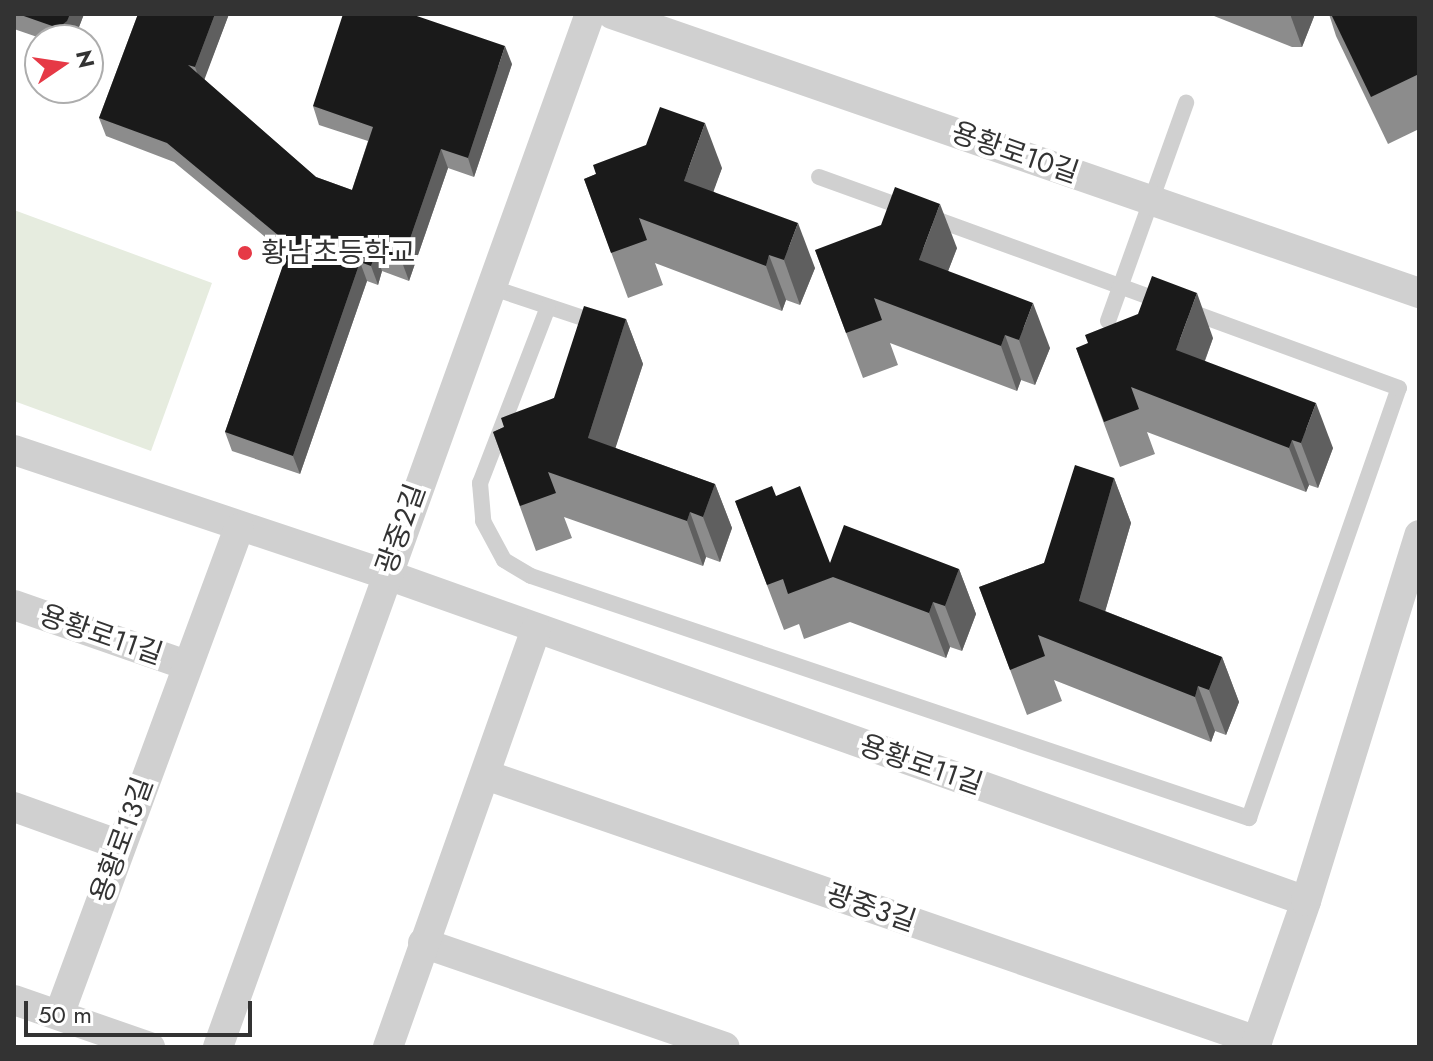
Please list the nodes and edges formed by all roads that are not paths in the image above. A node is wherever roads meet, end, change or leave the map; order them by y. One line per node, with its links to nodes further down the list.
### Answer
1 (590, 14): 7 (street, 광중2길)
2 (612, 14): 5 (street, 용황로10길)
3 (1186, 103): 5 (lane)
4 (819, 177): 6 (lane)
5 (1151, 200): 6 (lane); 8 (street, 용황로10길)
6 (1120, 286): 9 (lane); 10 (lane)
7 (490, 287): 9 (lane); 15 (street, 광중2길)
8 (1419, 293)
9 (548, 307): 11 (lane)
10 (1108, 321)
11 (595, 322)
12 (14, 450): 13 (street, 용황로11길)
13 (239, 528): 15 (street, 용황로11길); 18 (street, 용황로11길)
14 (1419, 535): 22 (street, 광중3길)
15 (385, 574): 17 (street, 용황로11길); 28 (street, 광중2길)
16 (14, 605): 18 (street, 용황로11길)
17 (536, 629): 19 (street); 22 (street, 용황로11길)
18 (186, 665): 21 (street, 용황로13길)
19 (486, 775): 23 (street); 26 (street, 광중3길)
20 (14, 807): 21 (street)
21 (120, 845): 25 (street, 용황로13길)
22 (1306, 901): 26 (street, 광중3길)
23 (423, 943): 29 (street); 30 (street)
24 (14, 1000): 25 (street)
25 (59, 1015): 27 (street)
26 (1256, 1044)
27 (150, 1047)
28 (218, 1047)
29 (388, 1047)
30 (725, 1047)

